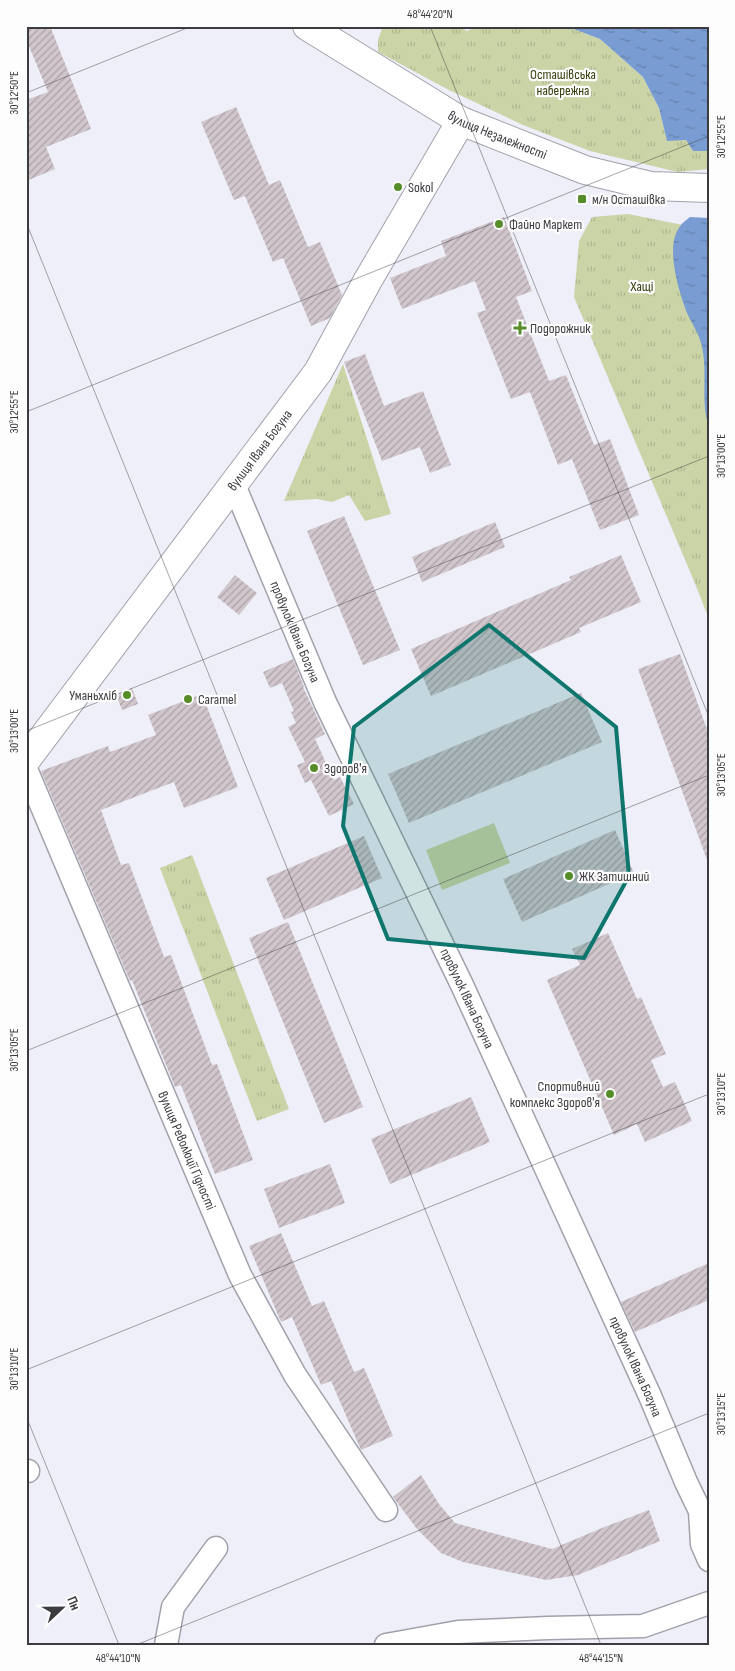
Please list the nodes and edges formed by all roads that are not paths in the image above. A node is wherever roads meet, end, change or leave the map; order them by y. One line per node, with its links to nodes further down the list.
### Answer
1 (307, 26): 2 (main road, вулиця Незалежності)
2 (461, 121): 3 (main road, вулиця Незалежності); 4 (main road, вулиця Івана Богуна)
3 (709, 188)
4 (234, 485): 5 (main road, вулиця Івана Богуна); 9 (street, провулок Івана Богуна)
5 (26, 760)
6 (26, 769): 7 (street, вулиця Революції Гідності)
7 (386, 1510)
8 (216, 1548): 11 (street)
9 (709, 1560)
10 (709, 1603): 12 (street)
11 (166, 1645)
12 (386, 1645)

